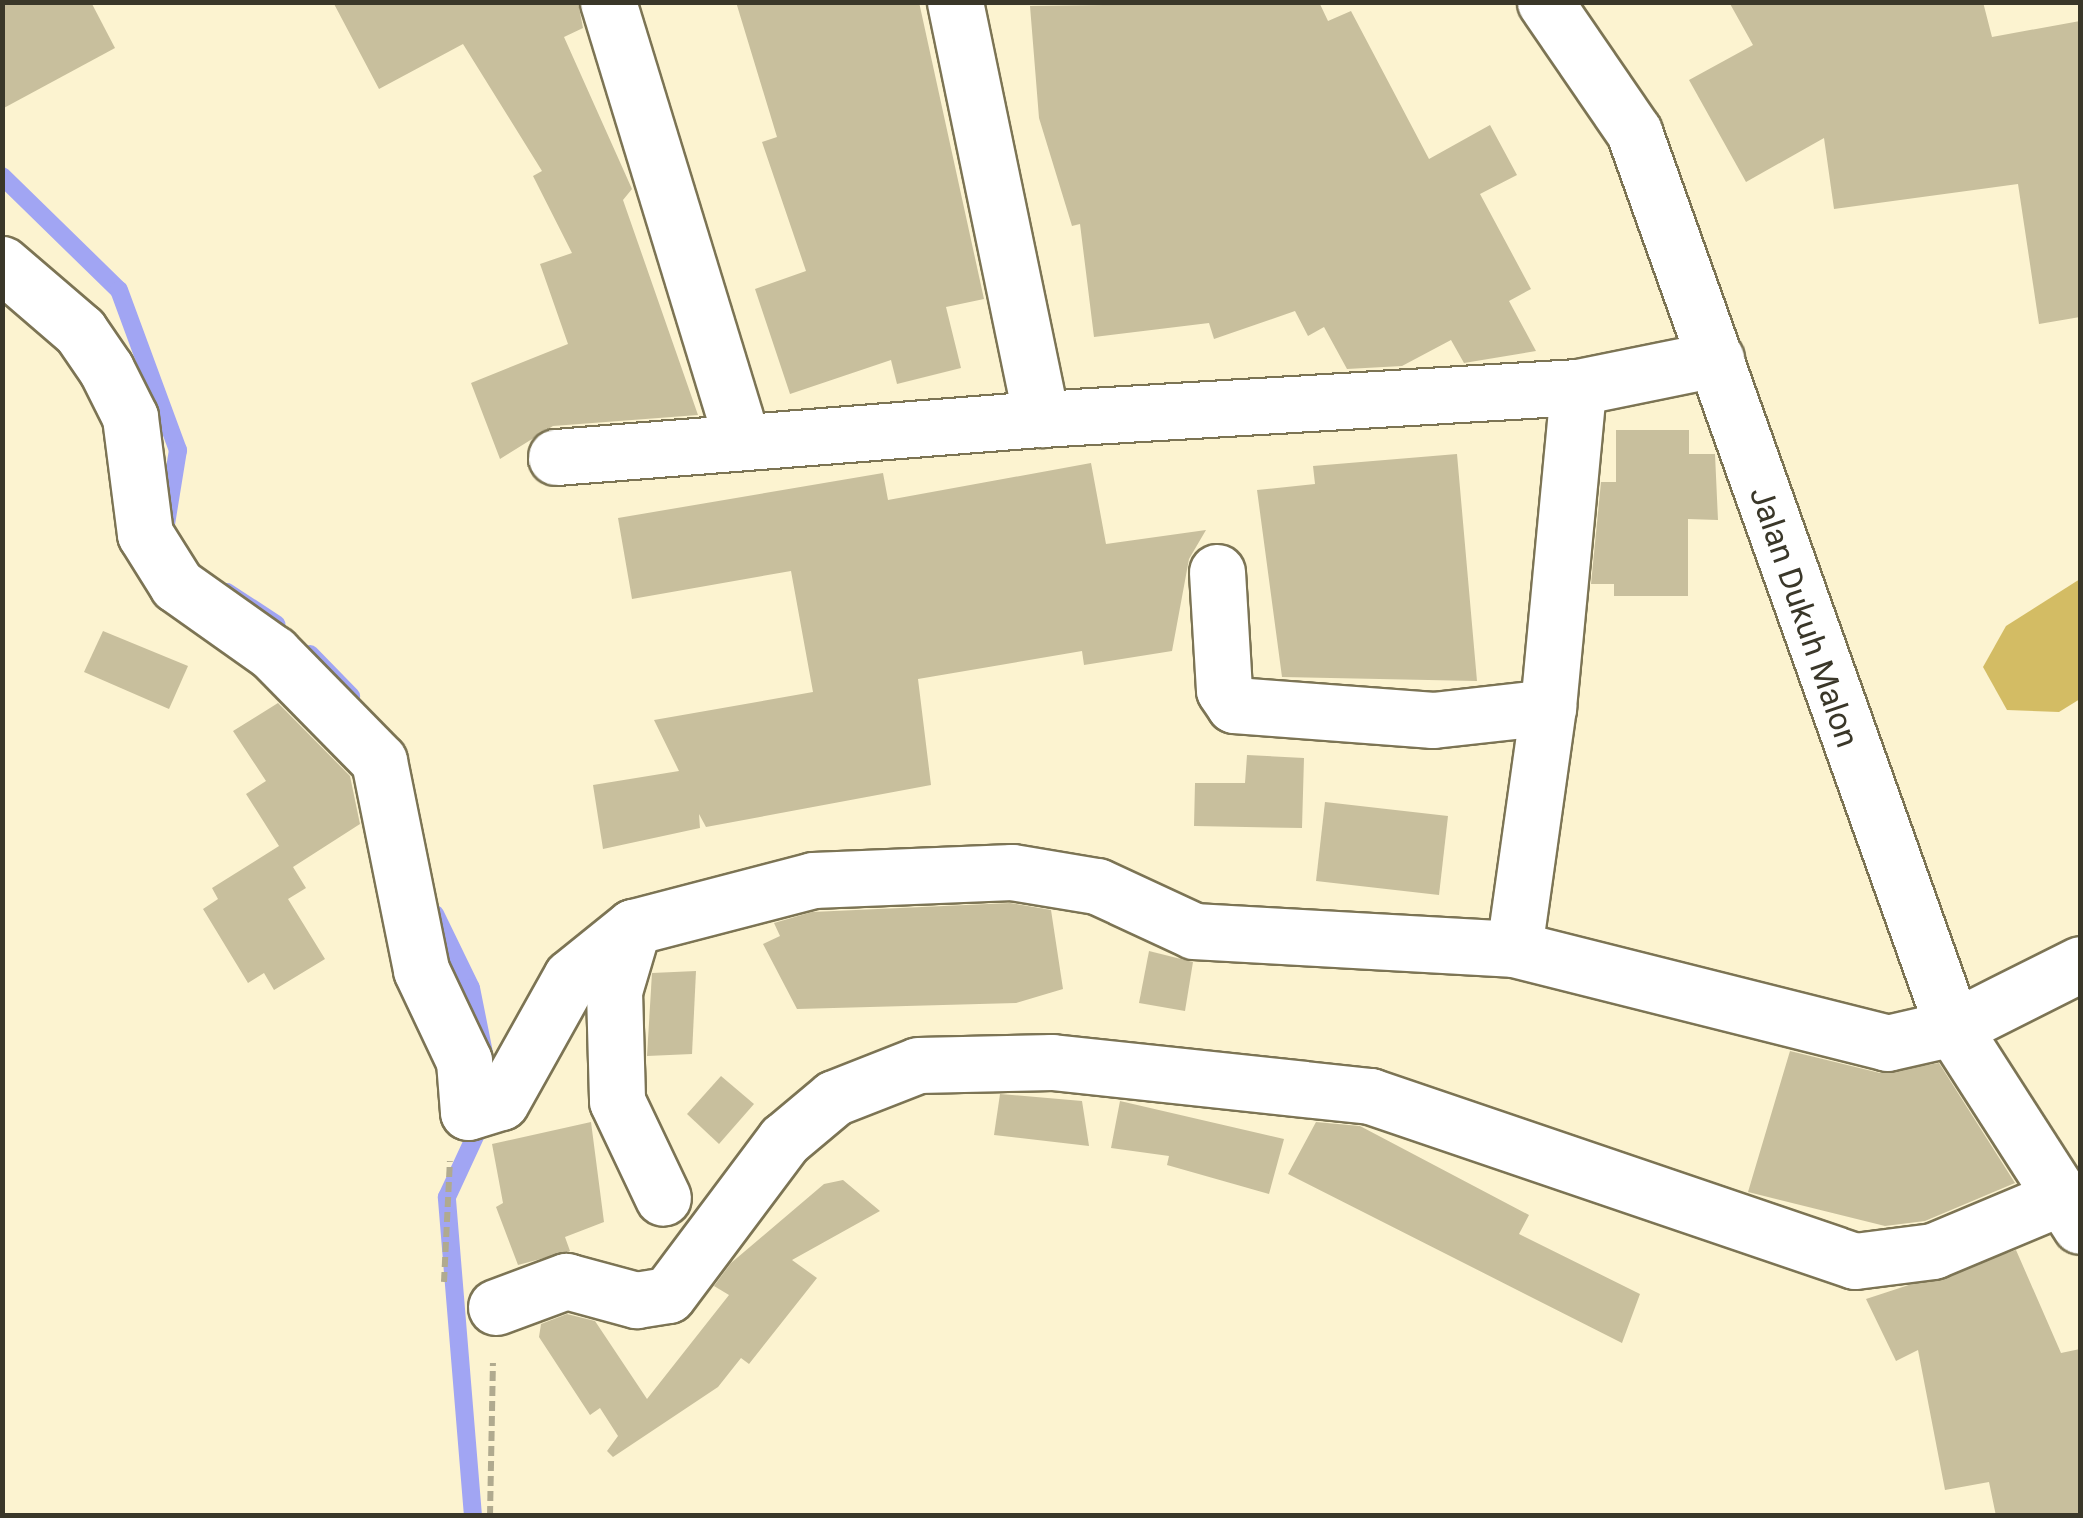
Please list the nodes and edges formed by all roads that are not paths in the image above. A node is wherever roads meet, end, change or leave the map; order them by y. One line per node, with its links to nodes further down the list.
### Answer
1 (608, 2): 8 (street)
2 (955, 2): 7 (street)
3 (1545, 2): 5 (street, Jalan Dukuh Malon)
4 (2, 264): 12 (street)
5 (1716, 359): 6 (street); 15 (street, Jalan Dukuh Malon)
6 (1578, 387): 7 (street); 11 (street)
7 (1040, 418): 8 (street)
8 (741, 438): 9 (street)
9 (556, 457)
10 (1217, 572): 11 (street)
11 (1548, 707): 13 (street)
12 (633, 927): 13 (street); 16 (street)
13 (1514, 949): 15 (street)
14 (2080, 964): 15 (street)
15 (1953, 1028): 17 (street, Jalan Dukuh Malon)
16 (663, 1198)
17 (2071, 1211): 18 (street)
18 (472, 1303)

